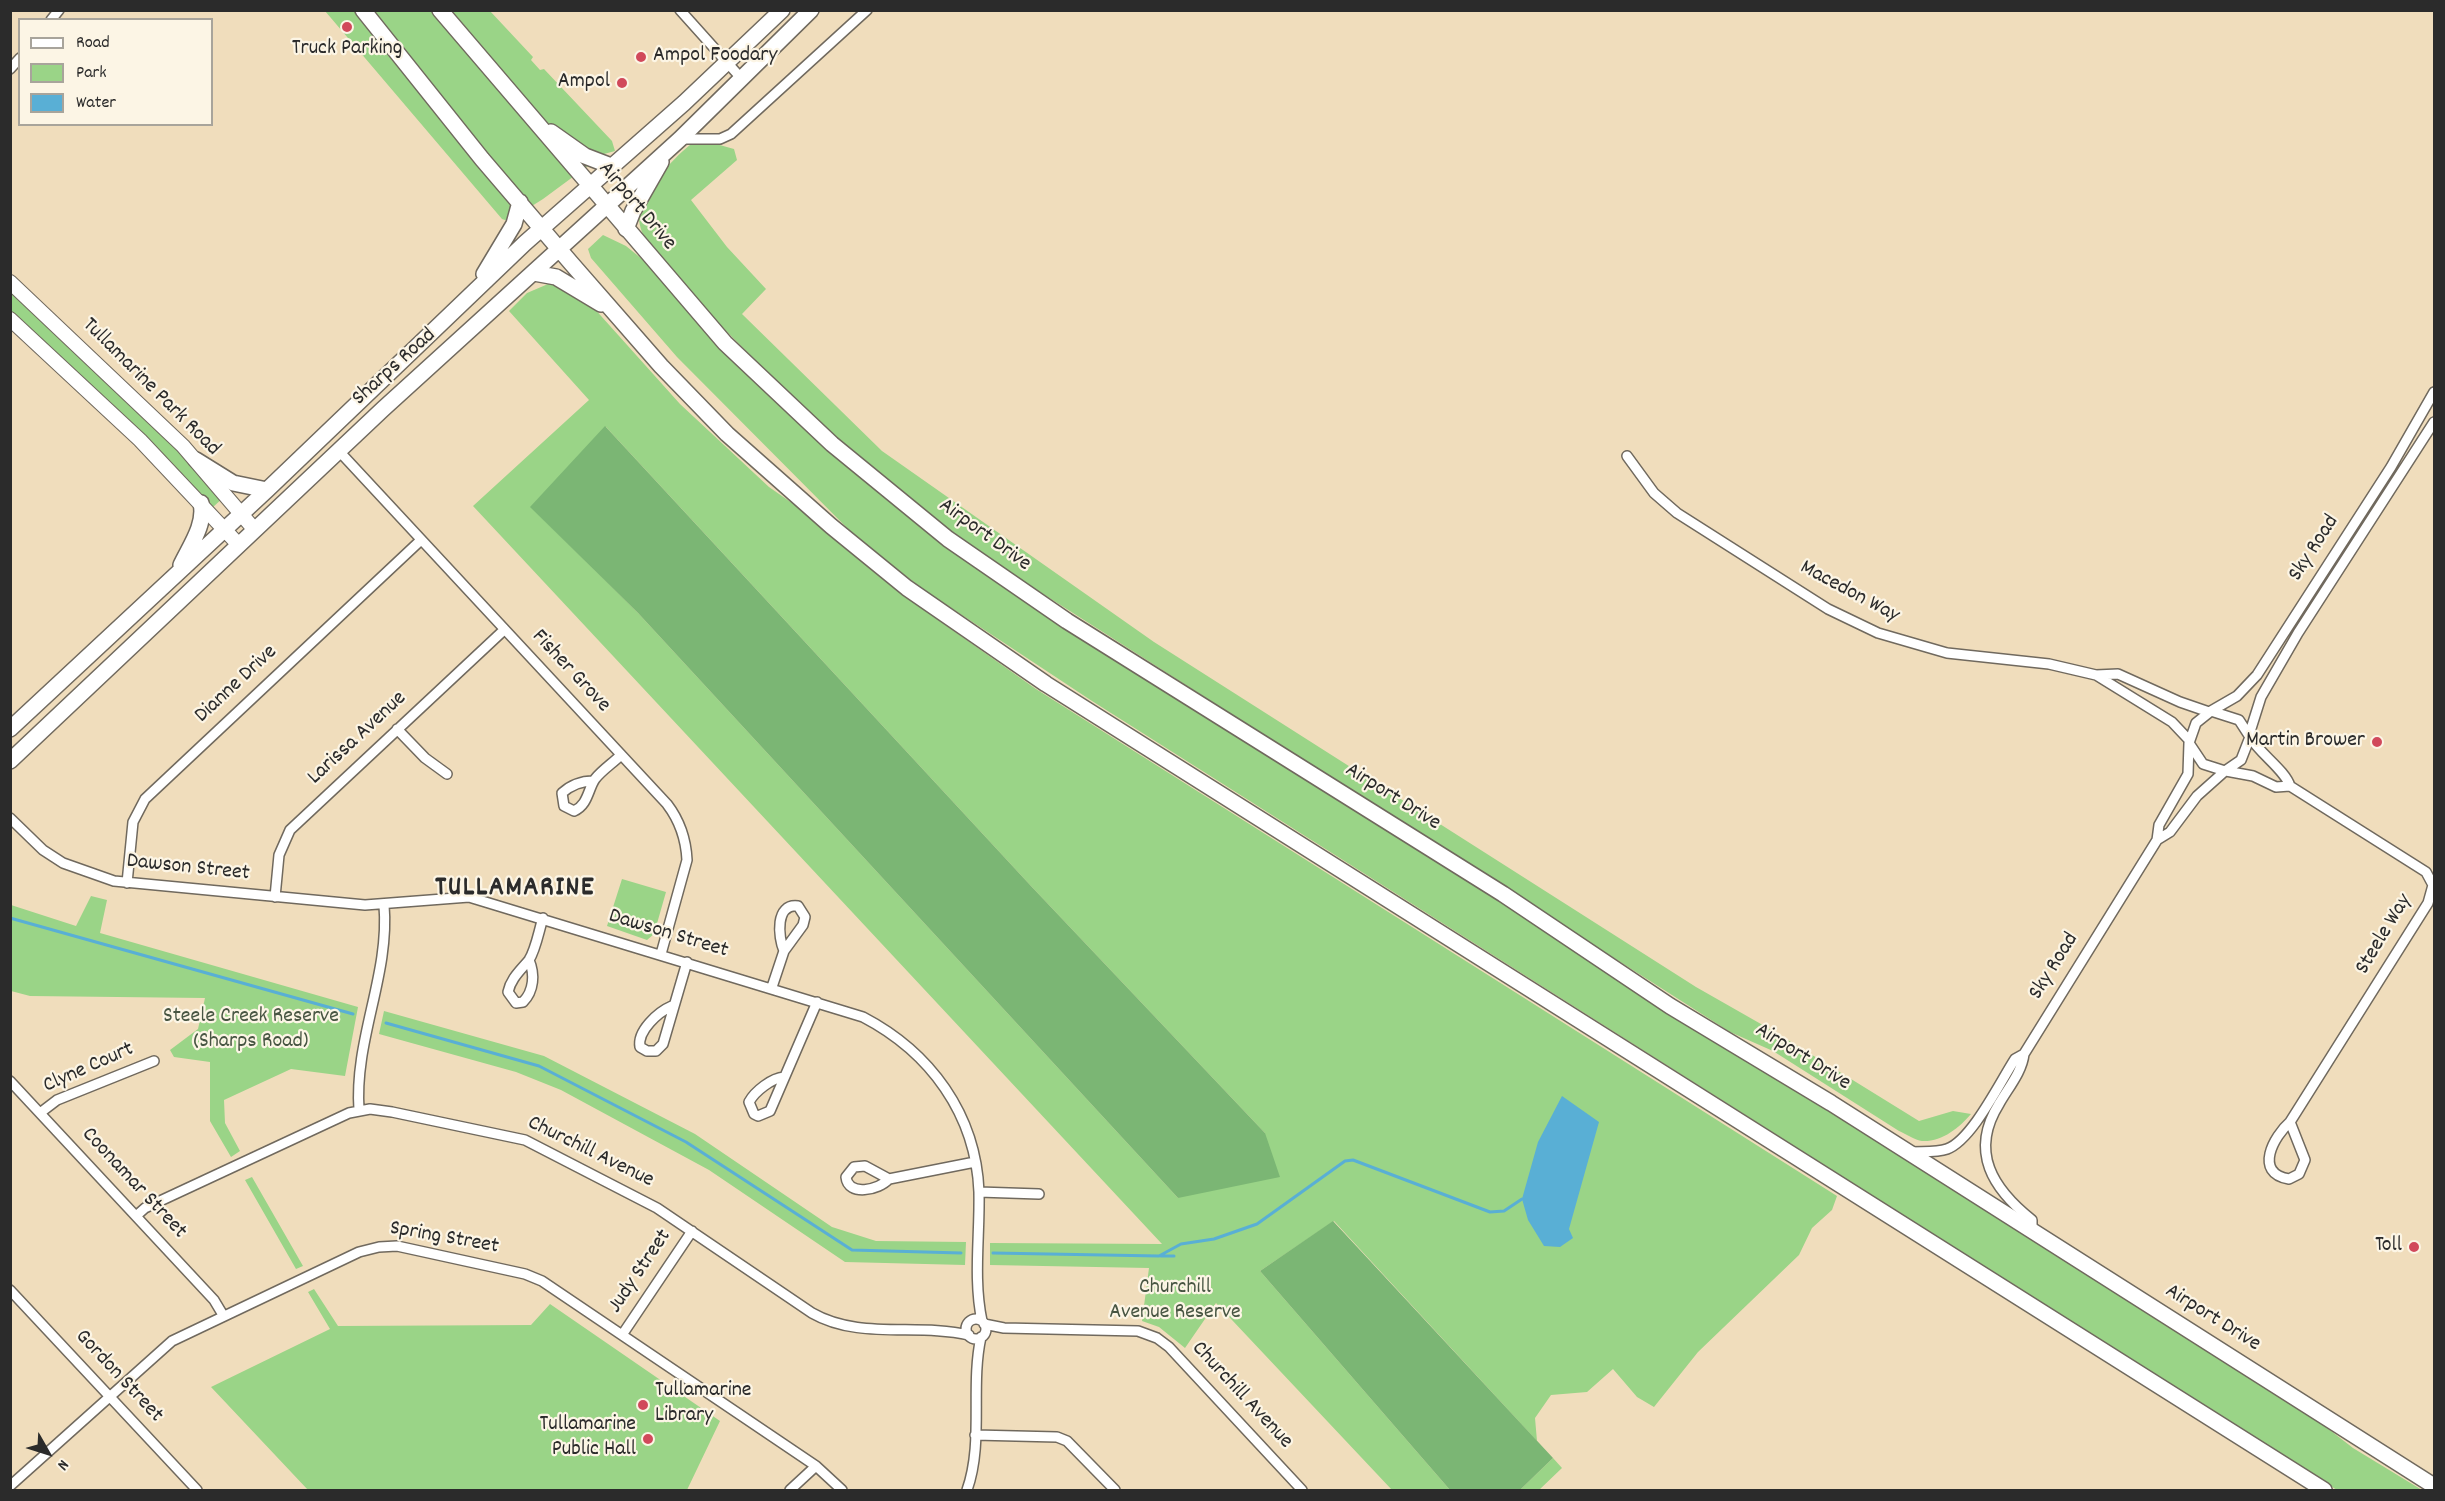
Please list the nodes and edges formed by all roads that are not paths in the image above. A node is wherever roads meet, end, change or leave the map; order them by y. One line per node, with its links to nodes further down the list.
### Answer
1 (363, 10): 13 (main road)
2 (440, 10): 9 (main road, Airport Drive)
3 (782, 10): 7 (main road, Sharps Road)
4 (811, 10): 8 (main road, Sharps Road)
5 (867, 10): 10 (street)
6 (680, 11): 7 (street)
7 (727, 62): 8 (street); 11 (main road, Sharps Road)
8 (741, 78): 10 (main road, Sharps Road)
9 (531, 117): 11 (main road); 12 (main road, Airport Drive)
10 (674, 144): 14 (main road, Sharps Road); 16 (main road)
11 (611, 166): 12 (main road, Sharps Road)
12 (589, 186): 14 (main road, Airport Drive); 15 (main road, Sharps Road)
13 (520, 202): 15 (main road); 20 (main road)
14 (607, 207): 16 (main road, Airport Drive); 17 (main road, Sharps Road)
15 (542, 229): 17 (main road); 20 (main road, Sharps Road)
16 (626, 230): 69 (main road, Airport Drive)
17 (560, 250): 18 (main road, Sharps Road); 21 (main road)
18 (534, 273): 21 (main road); 25 (main road, Sharps Road)
19 (10, 282): 27 (street, Tullamarine Park Road)
20 (474, 292): 28 (main road, Sharps Road)
21 (614, 312): 92 (main road)
22 (10, 319): 29 (street, Tullamarine Park Road)
23 (2434, 392): 38 (street, Sky Road)
24 (2434, 422): 41 (street, Sky Road)
25 (338, 450): 32 (main road, Sharps Road); 33 (street, Fisher Grove)
26 (1627, 456): 37 (street, Macedon Way)
27 (196, 460): 28 (main road); 30 (street, Tullamarine Park Road)
28 (267, 490): 30 (main road, Sharps Road)
29 (201, 503): 31 (street, Tullamarine Park Road); 35 (main road)
30 (241, 513): 31 (main road, Sharps Road); 32 (street, Tullamarine Park Road)
31 (225, 529): 34 (street, Tullamarine Park Road); 35 (main road, Sharps Road)
32 (254, 529): 34 (main road, Sharps Road)
33 (421, 540): 36 (street, Fisher Grove); 51 (street, Dianne Drive)
34 (238, 544): 44 (main road, Sharps Road)
35 (177, 573): 39 (main road, Sharps Road)
36 (504, 630): 40 (street, Larissa Avenue); 43 (street, Fisher Grove)
37 (2096, 675): 38 (street, Macedon Way); 42 (street, Macedon Way)
38 (2210, 711): 41 (street); 42 (street)
39 (10, 729)
40 (397, 729): 46 (street); 52 (street, Larissa Avenue)
41 (2249, 736): 45 (street); 48 (street, Steele Way)
42 (2189, 741): 45 (street); 50 (street, Sky Road)
43 (621, 755): 47 (street); 56 (street, Fisher Grove)
44 (10, 760)
45 (2225, 771): 48 (street, Steele Way); 50 (street, Sky Road)
46 (447, 774)
47 (593, 781)
48 (2290, 786): 68 (street, Steele Way)
49 (10, 818): 51 (street, Dawson Street)
50 (2157, 840): 62 (street, Sky Road)
51 (128, 884): 52 (street, Dawson Street)
52 (275, 897): 53 (street, Dawson Street)
53 (384, 905): 54 (street, Dawson Street); 66 (street)
54 (543, 918): 56 (street, Dawson Street); 57 (street)
55 (784, 951): 59 (street)
56 (661, 954): 58 (street, Dawson Street)
57 (529, 960)
58 (687, 962): 59 (street, Dawson Street); 61 (street)
59 (772, 987): 60 (street, Dawson Street)
60 (817, 1002): 64 (street); 70 (street, Dawson Street)
61 (672, 1006): 61 (street)
62 (2024, 1054): 69 (street, Sky Road); 76 (street, Sky Road)
63 (154, 1061): 67 (street, Clyne Court)
64 (784, 1077): 64 (street)
65 (10, 1081): 67 (street, Coonamar Street)
66 (359, 1110): 74 (street, Churchill Avenue); 75 (street, Churchill Avenue)
67 (40, 1113): 74 (street, Coonamar Street)
68 (2290, 1122): 68 (street, Steele Way)
69 (1908, 1153): 76 (main road, Airport Drive)
70 (975, 1162): 71 (street); 72 (street, Dawson Street)
71 (889, 1179)
72 (978, 1192): 73 (street); 79 (street, Dawson Street)
73 (1039, 1194)
74 (136, 1216): 78 (street, Coonamar Street)
75 (692, 1231): 79 (street, Churchill Avenue); 80 (street, Judy Street)
76 (2032, 1231): 85 (main road, Airport Drive)
77 (10, 1290): 81 (street, Gordon Street)
78 (224, 1315): 80 (street, Spring Street); 81 (street, Spring Street)
79 (976, 1329): 82 (street, Dawson Street); 91 (street, Churchill Avenue)
80 (622, 1335): 83 (street, Spring Street)
81 (109, 1396): 84 (street, Spring Street); 86 (street, Gordon Street)
82 (975, 1435): 89 (street, Dawson Street); 90 (street)
83 (816, 1466): 87 (street); 88 (street, Spring Street)
84 (10, 1486)
85 (2434, 1486)
86 (197, 1491)
87 (790, 1491)
88 (842, 1491)
89 (967, 1491)
90 (1115, 1491)
91 (1302, 1491)
92 (2324, 1491)

